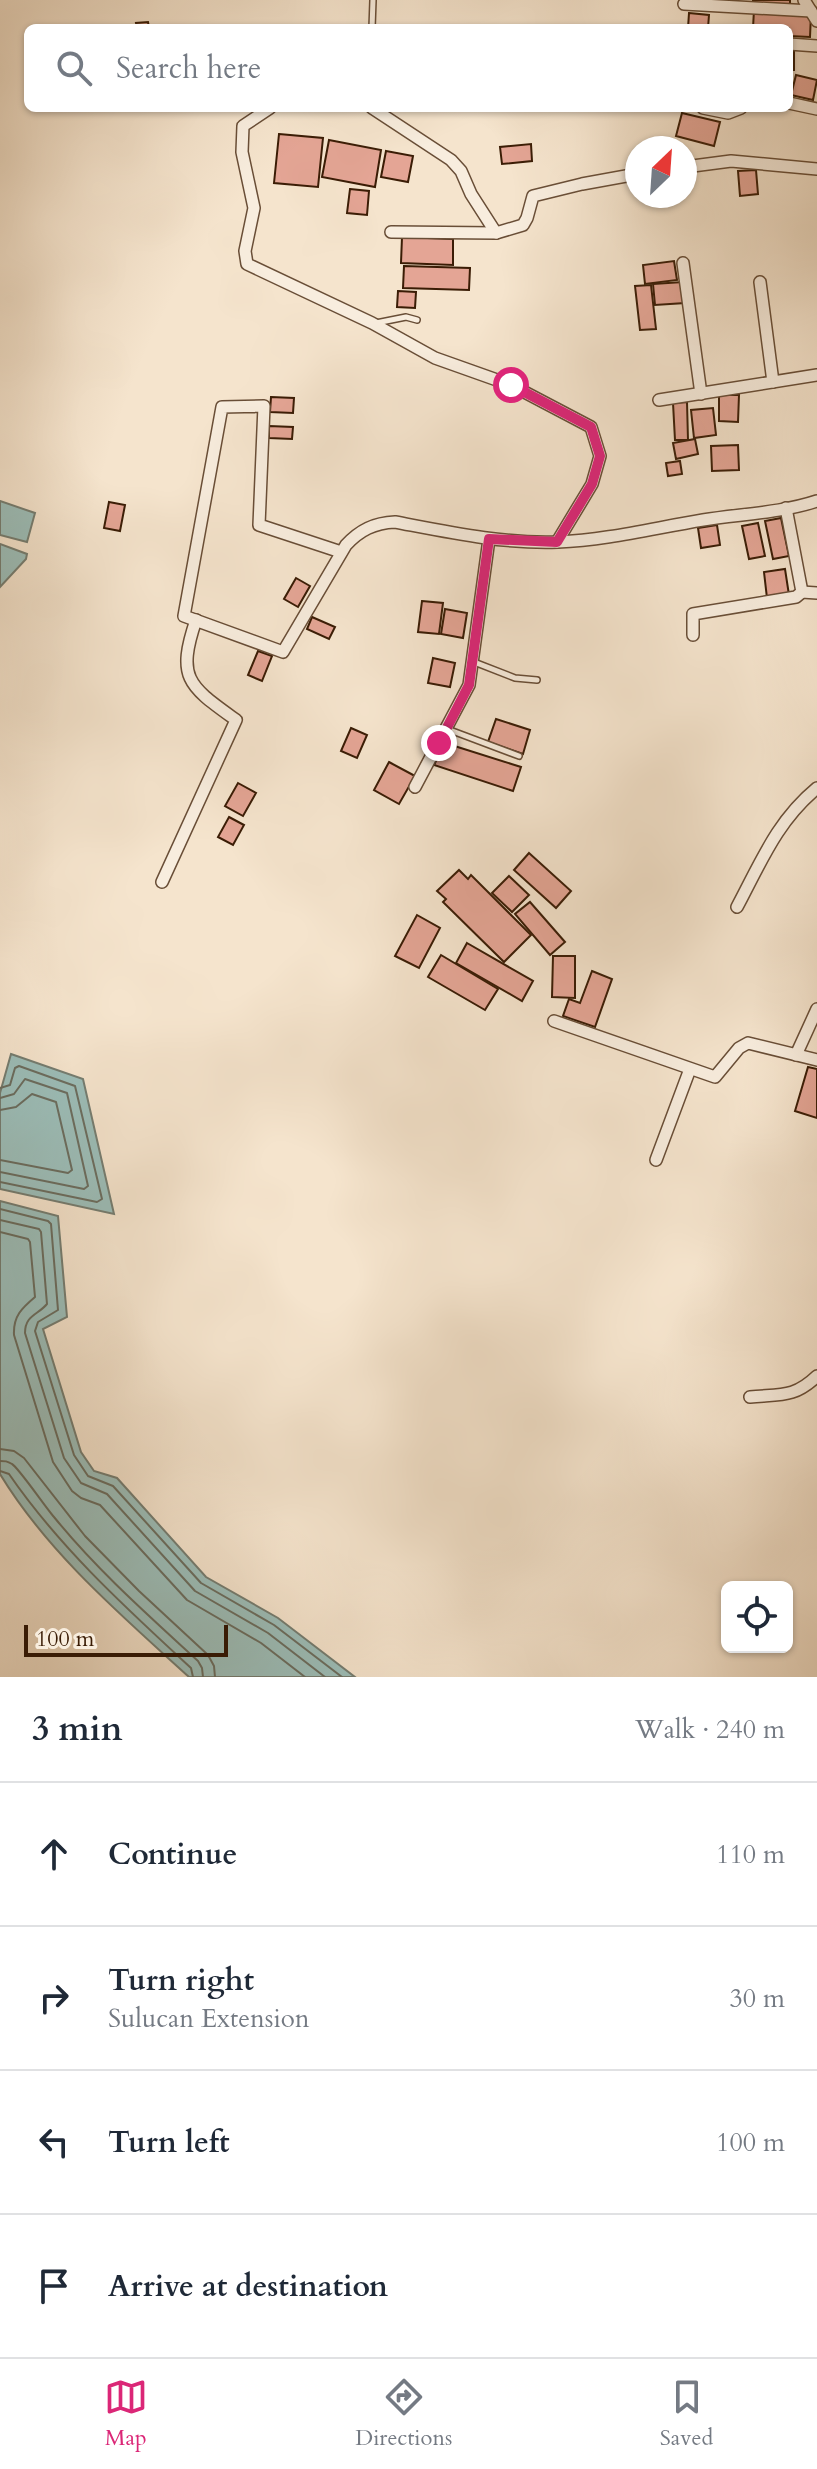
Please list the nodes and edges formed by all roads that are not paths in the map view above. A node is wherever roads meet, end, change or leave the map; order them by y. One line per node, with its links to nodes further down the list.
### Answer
1 (373, 0): 4 (lane)
2 (684, 4): 3 (street)
3 (811, 11)
4 (372, 24)
5 (793, 44): 6 (street)
6 (817, 46)
7 (793, 104): 8 (street)
8 (817, 109)
9 (264, 112): 19 (street)
10 (378, 112): 15 (street)
11 (697, 165): 12 (street)
12 (817, 169)
13 (625, 176): 15 (street)
14 (391, 232): 15 (street)
15 (496, 233)
16 (683, 263): 22 (street)
17 (760, 282): 21 (street)
18 (417, 320): 19 (lane)
19 (372, 323): 27 (street)
20 (817, 375): 21 (street)
21 (773, 382): 22 (street)
22 (701, 394): 23 (street)
23 (659, 400)
24 (817, 501): 25 (street)
25 (786, 508): 27 (street); 29 (street)
26 (489, 539): 27 (street); 28 (street); 33 (street)
27 (557, 542)
28 (341, 552): 31 (street); 31 (street)
29 (802, 592): 30 (street); 32 (street)
30 (817, 593)
31 (196, 620): 39 (street)
32 (693, 635)
33 (473, 662): 34 (lane); 35 (street)
34 (537, 680)
35 (446, 728): 36 (lane); 37 (street)
36 (519, 756)
37 (415, 787)
38 (817, 788): 40 (street)
39 (162, 882)
40 (737, 907)
41 (817, 1009): 43 (street)
42 (554, 1021): 46 (street)
43 (812, 1029): 44 (street)
44 (796, 1055): 45 (street); 46 (street)
45 (817, 1060)
46 (690, 1069): 47 (street)
47 (656, 1160)
48 (817, 1376): 49 (street)
49 (750, 1397)

